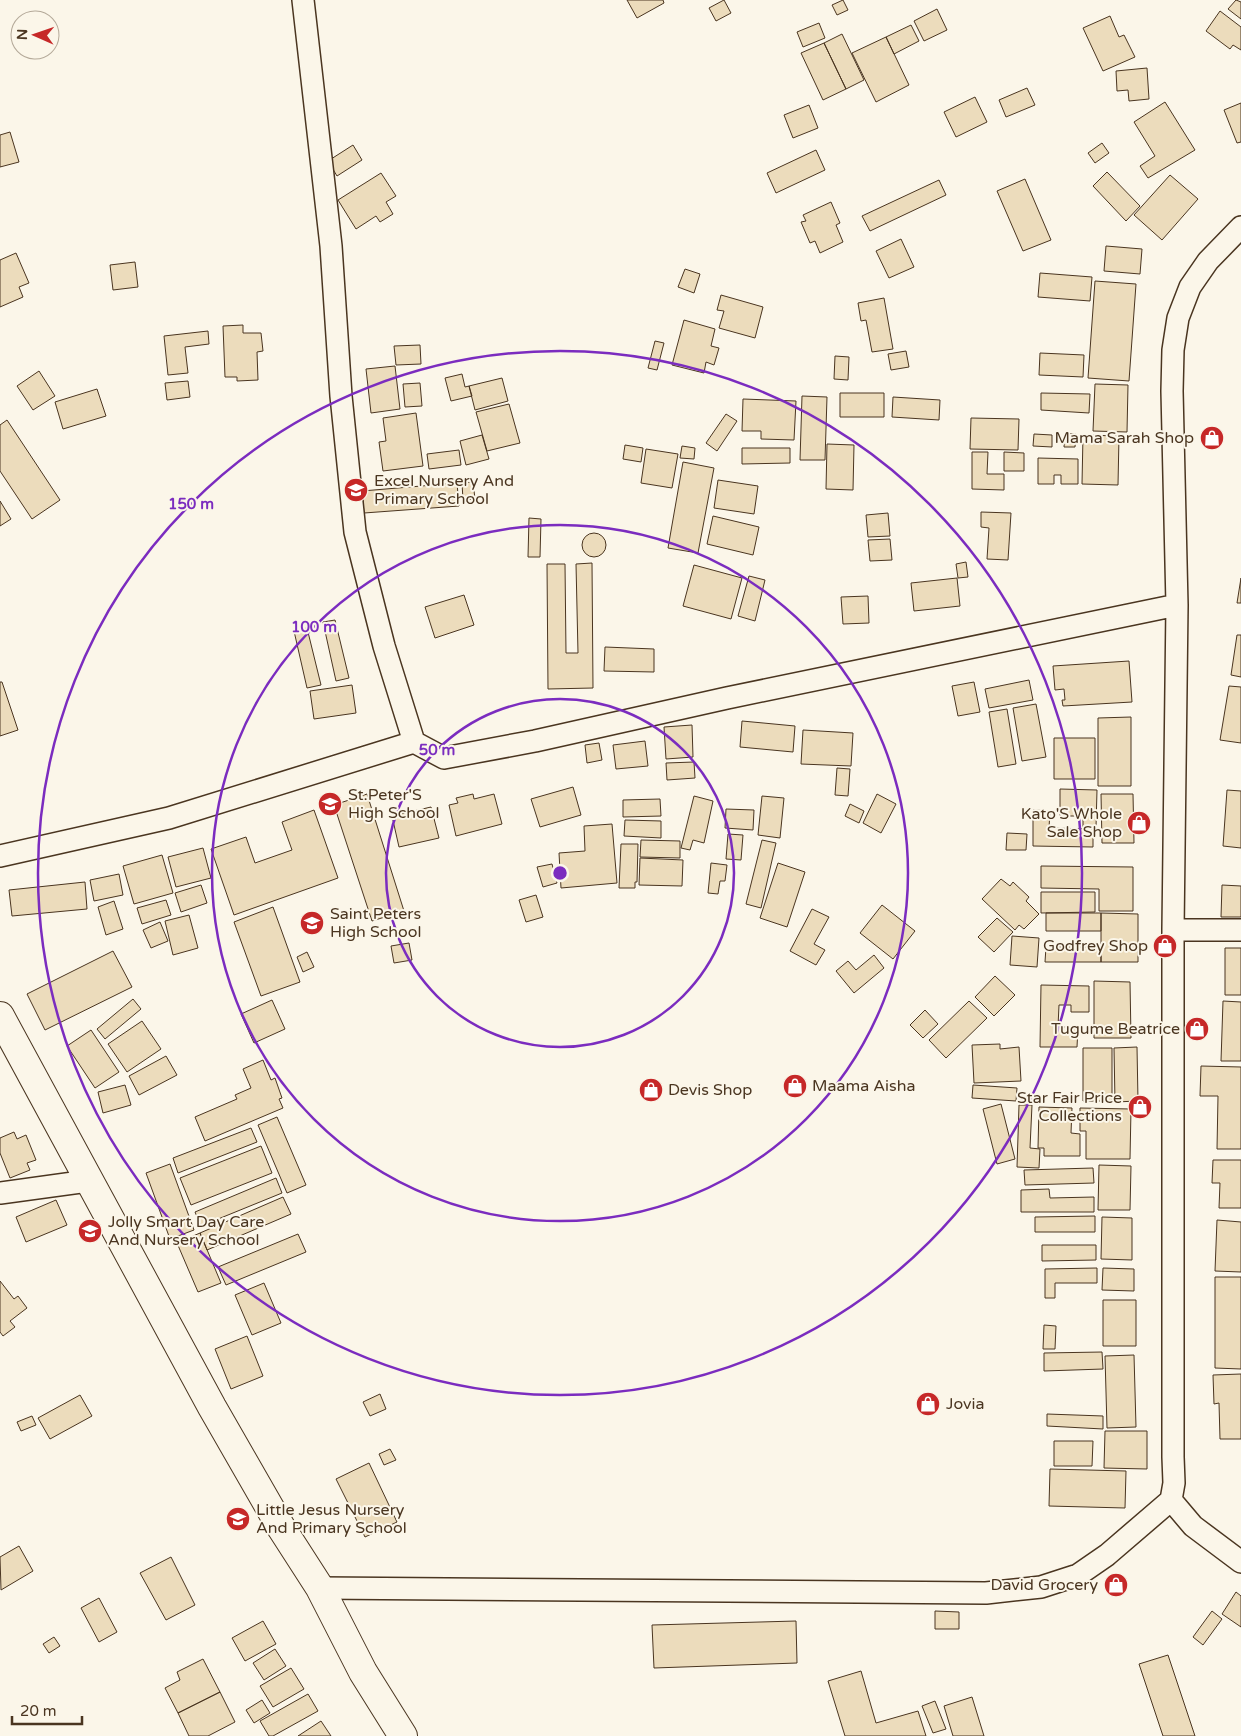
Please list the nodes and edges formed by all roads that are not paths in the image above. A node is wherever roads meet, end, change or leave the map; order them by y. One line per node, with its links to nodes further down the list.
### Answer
1 (304, 0): 4 (street)
2 (1241, 227): 3 (street)
3 (1177, 606): 4 (street); 6 (street)
4 (414, 742): 5 (street)
5 (0, 856)
6 (1173, 930): 7 (street); 11 (street)
7 (1241, 930)
8 (0, 1016): 9 (street)
9 (88, 1182): 10 (street); 13 (street)
10 (0, 1193)
11 (1171, 1500): 12 (street); 13 (street)
12 (1241, 1562)
13 (320, 1588): 14 (street)
14 (403, 1736)

